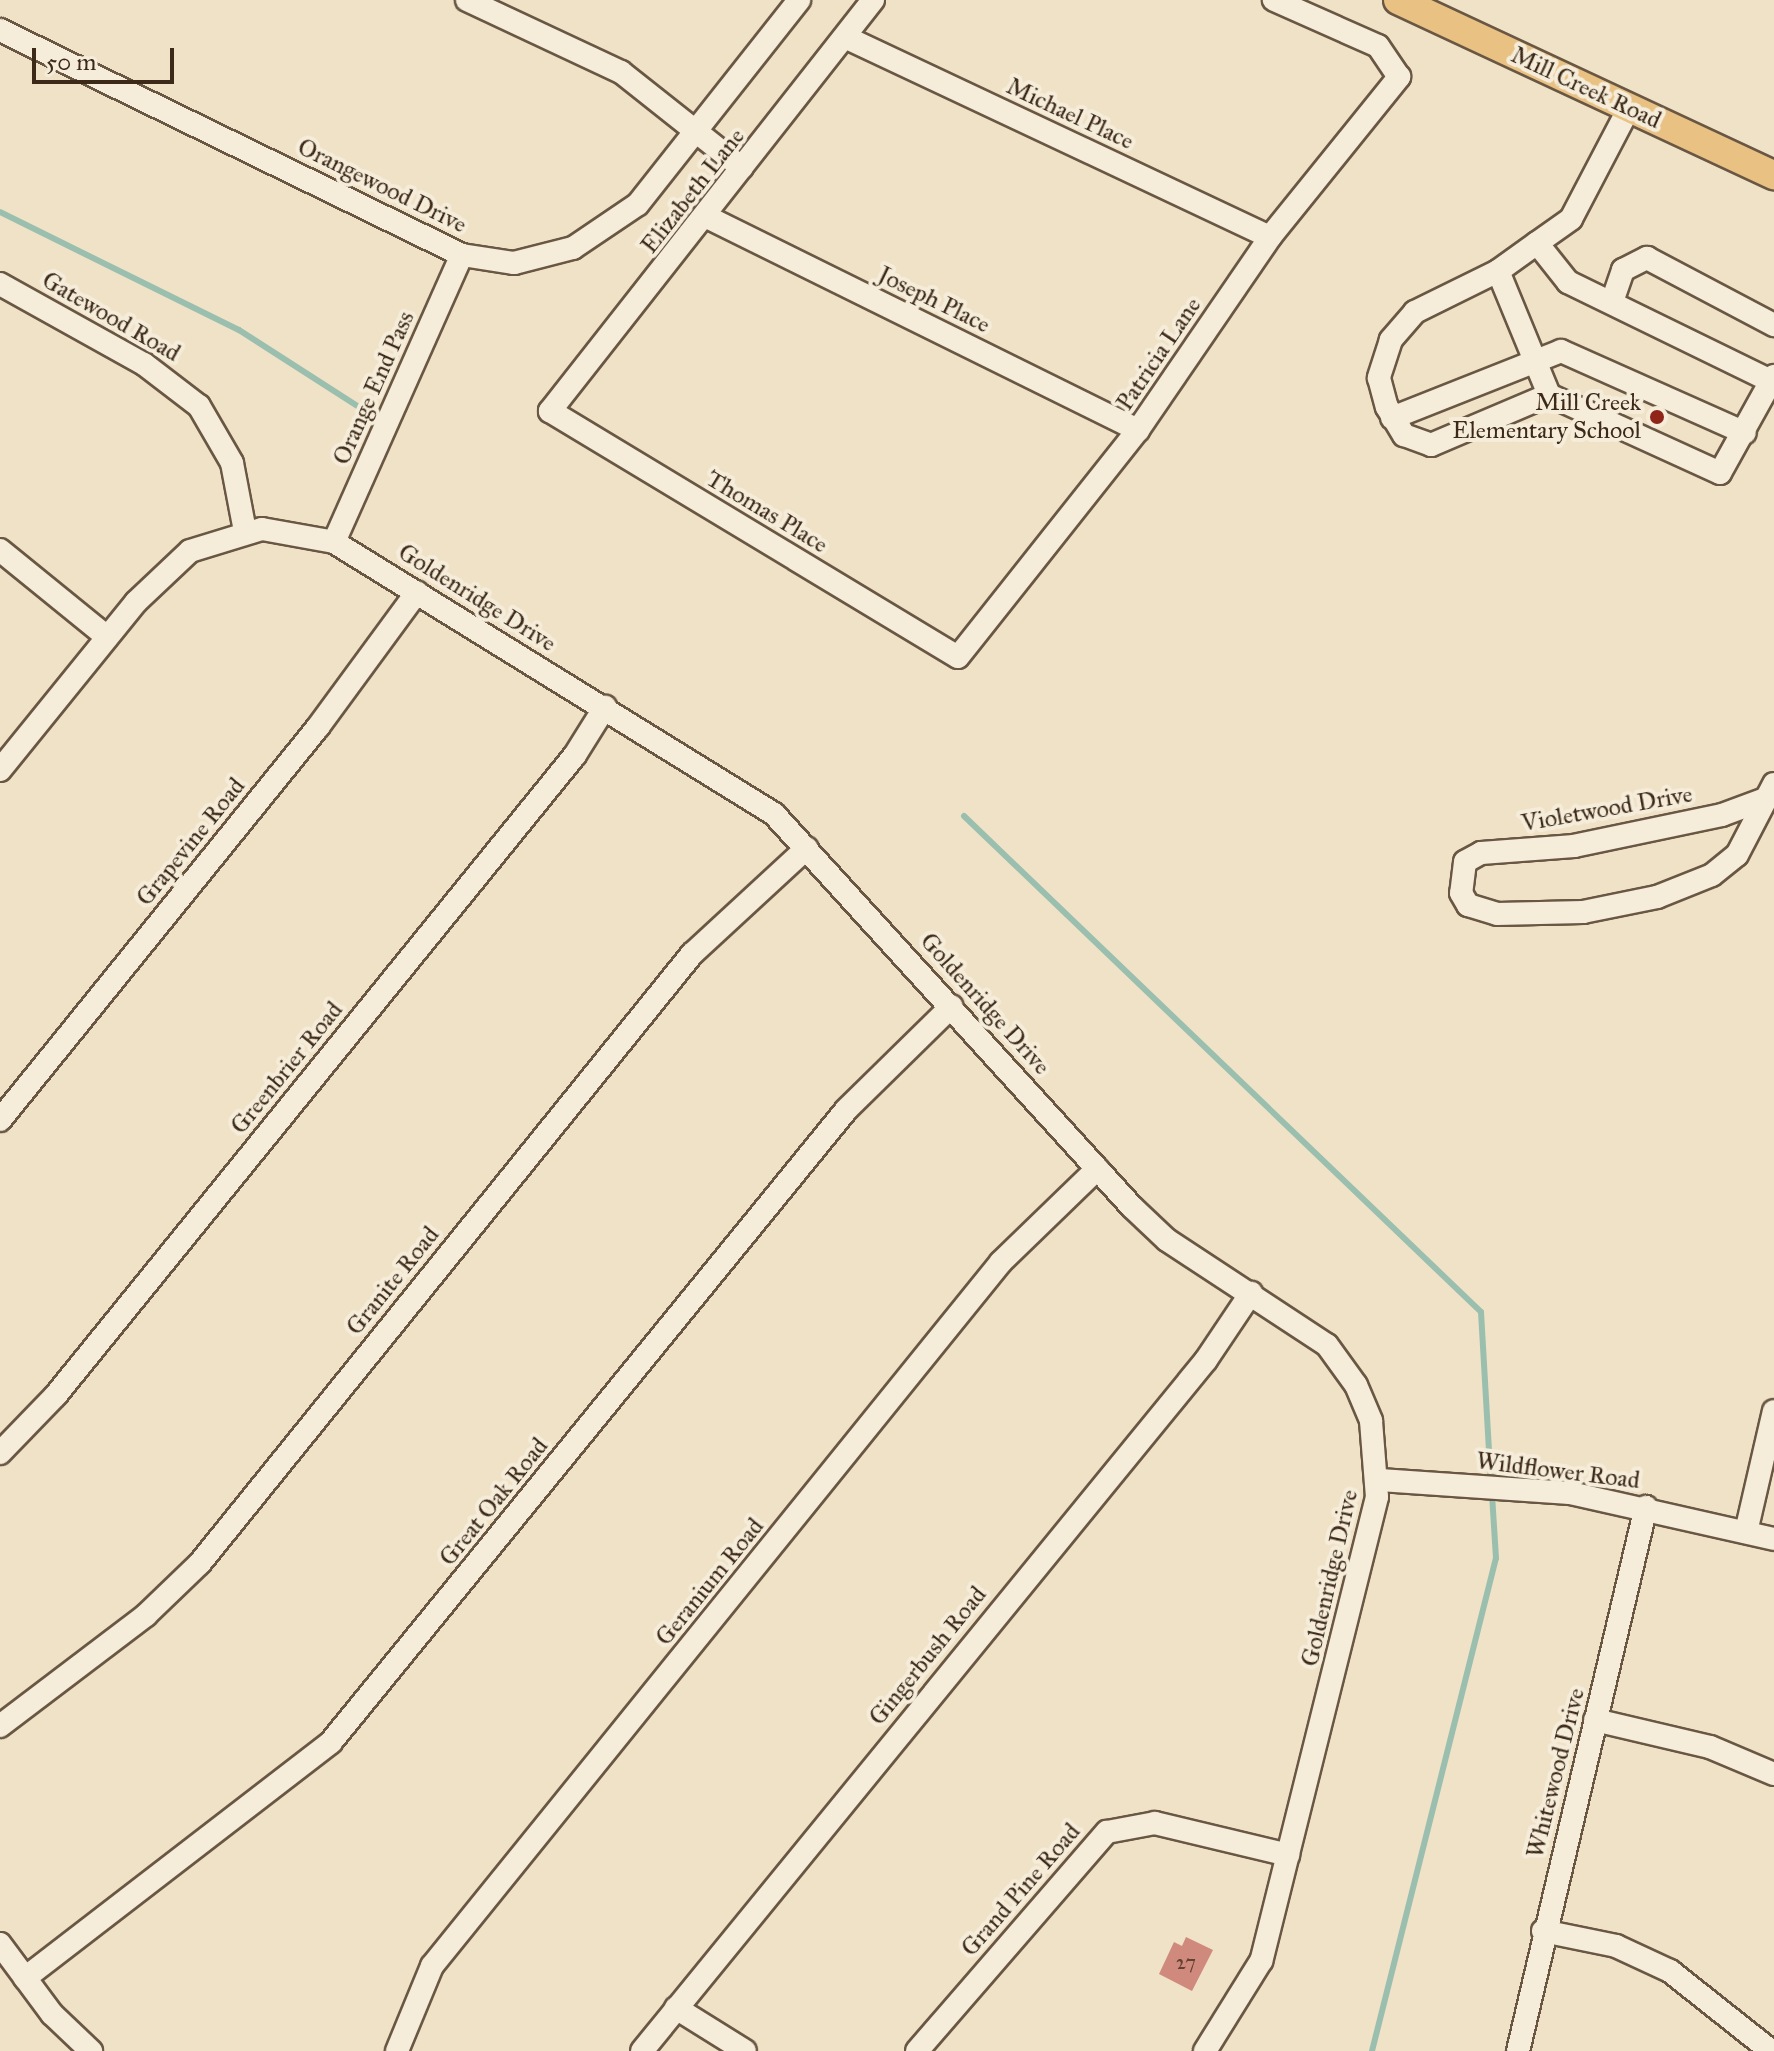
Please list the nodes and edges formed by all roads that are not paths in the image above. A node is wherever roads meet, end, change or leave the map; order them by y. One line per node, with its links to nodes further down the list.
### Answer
1 (467, 0): 9 (street)
2 (799, 0): 9 (street, Orangewood Drive)
3 (873, 0): 7 (street, Elizabeth Lane)
4 (1274, 0): 13 (street, Patricia Lane)
5 (1398, 0): 8 (main road, Mill Creek Road)
6 (0, 30): 15 (street, Orangewood Drive)
7 (847, 38): 10 (street, Elizabeth Lane); 13 (street, Michael Place)
8 (1629, 108): 11 (main road, Mill Creek Road); 14 (street)
9 (695, 128): 10 (street); 15 (street, Orangewood Drive)
10 (742, 168): 12 (street, Elizabeth Lane)
11 (1774, 175)
12 (707, 217): 23 (street, Elizabeth Lane); 25 (street, Joseph Place)
13 (1270, 237): 25 (street, Patricia Lane)
14 (1537, 243): 16 (street); 18 (street)
15 (462, 255): 28 (street, Orange End Pass)
16 (1498, 271): 20 (street); 24 (street)
17 (0, 284): 27 (street, Gatewood Road)
18 (1612, 302): 19 (street); 21 (street)
19 (1774, 325)
20 (1533, 357): 22 (street); 24 (street); 26 (street)
21 (1773, 378): 26 (street)
22 (1549, 395): 24 (street); 26 (street)
23 (550, 411): 32 (street, Thomas Place)
24 (1392, 418)
25 (1138, 430): 32 (street, Patricia Lane)
26 (1745, 433)
27 (245, 531): 28 (street, Goldenridge Drive); 31 (street, Goldenridge Drive)
28 (334, 542): 30 (street, Goldenridge Drive)
29 (0, 550): 31 (street)
30 (417, 592): 33 (street, Goldenridge Drive); 38 (street, Grapevine Road)
31 (107, 637): 34 (street, Goldenridge Drive)
32 (958, 657)
33 (605, 707): 36 (street, Goldenridge Drive); 42 (street, Greenbrier Road)
34 (0, 770)
35 (1768, 804): 35 (street, Violetwood Drive)
36 (807, 848): 37 (street, Goldenridge Drive); 48 (street, Granite Road)
37 (952, 1006): 39 (street, Goldenridge Drive); 53 (street, Great Oak Road)
38 (0, 1120)
39 (1097, 1169): 40 (street, Goldenridge Drive); 56 (street, Geranium Road)
40 (1251, 1293): 43 (street, Goldenridge Drive); 54 (street, Gingerbush Road)
41 (1774, 1411): 45 (street)
42 (0, 1453)
43 (1380, 1480): 44 (street, Wildflower Road); 50 (street, Goldenridge Drive)
44 (1646, 1507): 45 (street, Wildflower Road); 47 (street, Whitewood Drive)
45 (1746, 1532): 46 (street, Wildflower Road)
46 (1774, 1539)
47 (1595, 1720): 49 (street); 51 (street, Whitewood Drive)
48 (0, 1726)
49 (1774, 1774)
50 (1288, 1855): 59 (street, Grand Pine Road); 60 (street, Goldenridge Drive)
51 (1543, 1931): 61 (street, Whitewood Drive); 62 (street)
52 (0, 1944): 53 (street)
53 (25, 1978): 55 (street)
54 (676, 2008): 57 (street, Gingerbush Road); 58 (street)
55 (91, 2051)
56 (397, 2051)
57 (642, 2051)
58 (745, 2051)
59 (917, 2051)
60 (1205, 2051)
61 (1518, 2051)
62 (1771, 2051)

